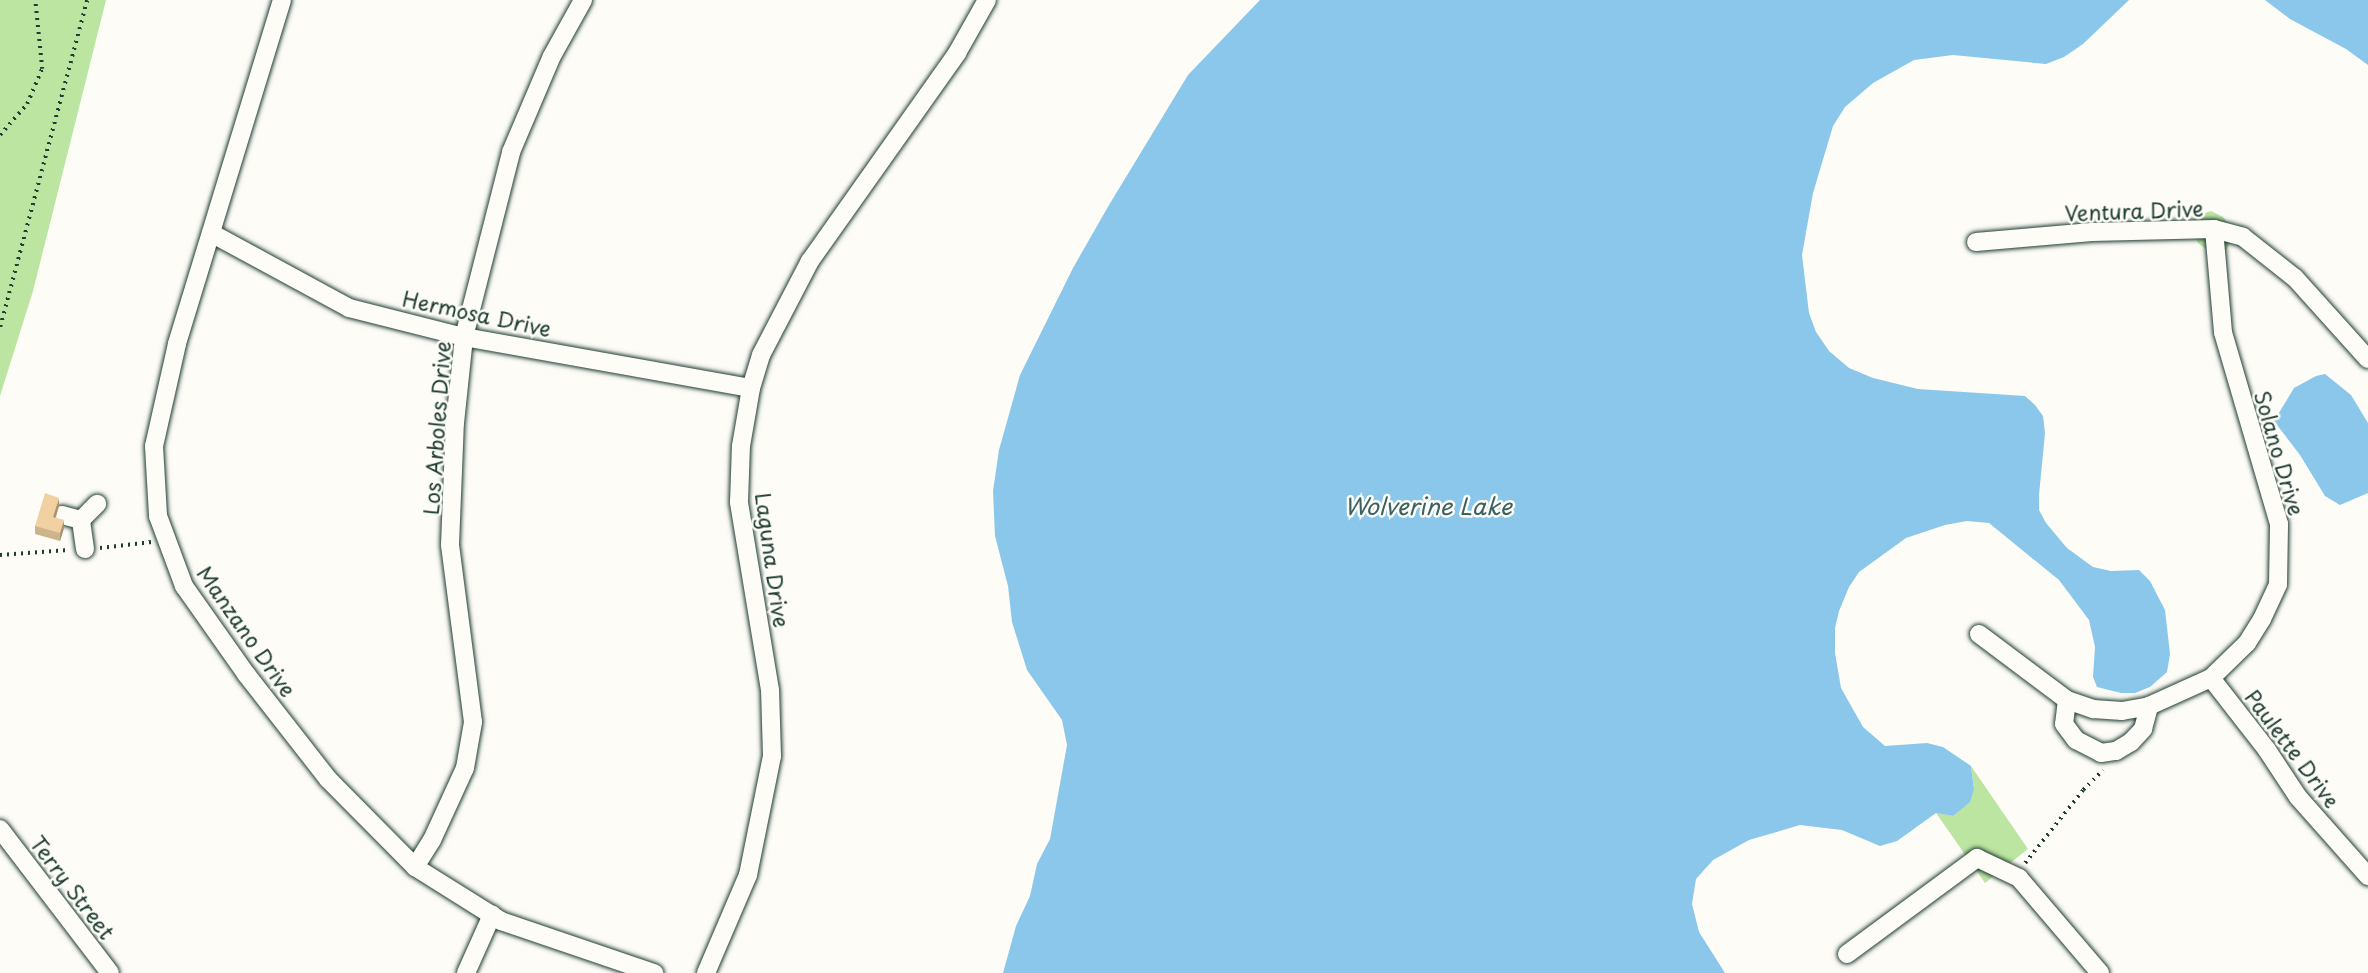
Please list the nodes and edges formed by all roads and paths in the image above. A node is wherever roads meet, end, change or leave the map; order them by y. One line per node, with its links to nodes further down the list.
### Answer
1 (35, 0): 6 (path)
2 (86, 0): 10 (path)
3 (282, 0): 8 (street, Manzano Drive)
4 (583, 0): 11 (street, Los Arboles Drive)
5 (987, 0): 13 (street, Laguna Drive)
6 (0, 135)
7 (2214, 229): 9 (street, Ventura Drive); 12 (street, Ventura Drive); 19 (street, Solano Drive)
8 (211, 233): 11 (street, Hermosa Drive); 24 (street, Manzano Drive)
9 (1976, 242)
10 (0, 327)
11 (464, 337): 13 (street, Hermosa Drive); 24 (street, Los Arboles Drive)
12 (2368, 359)
13 (751, 388): 32 (street, Laguna Drive)
14 (97, 504): 16 (street)
15 (62, 515): 16 (street)
16 (81, 520): 17 (street)
17 (85, 549)
18 (1979, 634): 20 (street, Solano Drive)
19 (2211, 678): 21 (street, Solano Drive); 25 (street, Paulette Drive)
20 (2067, 700): 21 (street, Solano Drive); 21 (street)
21 (2149, 706)
22 (2111, 764): 26 (path)
23 (0, 829): 29 (street, Terry Street)
24 (415, 867): 27 (street, Manzano Drive)
25 (2368, 876)
26 (2019, 878): 28 (street); 33 (street)
27 (492, 915): 30 (street); 31 (street, Manzano Drive)
28 (1847, 954)
29 (110, 973)
30 (466, 973)
31 (654, 973)
32 (706, 973)
33 (2100, 973)

